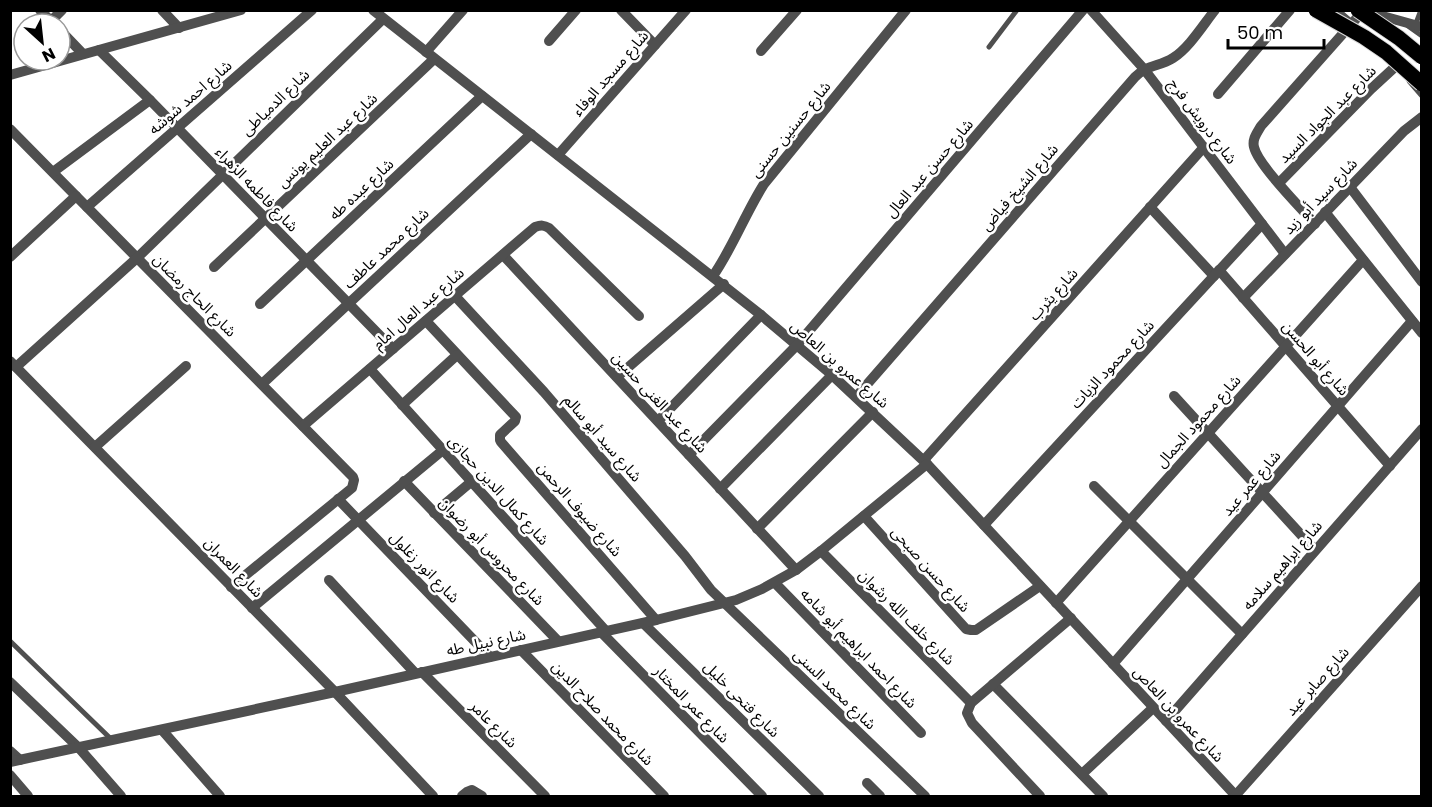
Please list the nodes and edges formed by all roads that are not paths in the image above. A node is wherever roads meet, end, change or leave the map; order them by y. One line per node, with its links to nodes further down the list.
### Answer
1 (162, 10): 23 (street)
2 (241, 10): 23 (street)
3 (312, 10): 43 (street, شارع احمد شوشه)
4 (373, 10): 20 (street, شارع عمرو بن العاص)
5 (463, 10): 32 (street, شارع عبد العليم يونس)
6 (576, 10): 25 (street)
7 (621, 10): 27 (street)
8 (686, 10): 27 (street, شارع مسجد الوفاء)
9 (797, 10): 30 (street)
10 (906, 10): 67 (street, شارع حسنين حسنى)
11 (1017, 10): 28 (lane)
12 (1083, 10): 79 (street, شارع حسن عبد العال)
13 (1091, 10): 35 (street, شارع درويش فرج)
14 (1215, 10): 35 (street, شارع الشيخ فياض)
15 (1290, 10): 38 (street)
16 (1316, 10): 37 (main road, bridge)
17 (1338, 10): 19 (lane)
18 (1421, 10): 22 (lane)
19 (1359, 14): 21 (street); 33 (main road, bridge); 34 (lane); 50 (street)
20 (383, 19): 32 (street, شارع عمرو بن العاص); 49 (street, شارع الدمياطى)
21 (1403, 22): 22 (street); 24 (lane)
22 (1419, 27)
23 (178, 28): 29 (street)
24 (1422, 36)
25 (549, 41)
26 (72, 43): 31 (street)
27 (656, 45): 47 (street, شارع مسجد الوفاء)
28 (989, 47)
29 (99, 50): 31 (street); 41 (street, شارع فاطمه الزهراء)
30 (761, 51)
31 (83, 54): 36 (street)
32 (430, 55): 39 (street, شارع عمرو بن العاص); 56 (street, شارع عبد العليم يونس)
33 (1422, 57)
34 (1396, 66): 40 (lane); 50 (street, شارع عبد الجواد السيد)
35 (1144, 69): 46 (street, شارع درويش فرج); 90 (street, شارع الشيخ فياض)
36 (10, 75)
37 (1422, 84)
38 (1218, 94)
39 (482, 96): 45 (street, شارع عمرو بن العاص); 64 (street, شارع عبده طه)
40 (1422, 96)
41 (150, 100): 43 (street, شارع فاطمه الزهراء); 48 (street)
42 (1422, 117): 51 (street, شارع سيد أبو زيد)
43 (177, 128): 49 (street, شارع فاطمه الزهراء); 53 (street, شارع احمد شوشه)
44 (10, 129): 48 (street, شارع الحاج رمضان)
45 (531, 134): 47 (street, شارع عمرو بن العاص); 73 (street, شارع محمد عاطف)
46 (1204, 147): 54 (street, شارع يثرب); 57 (street, شارع درويش فرج)
47 (558, 155): 67 (street, شارع عمرو بن العاص)
48 (53, 172): 52 (street, شارع الحاج رمضان)
49 (222, 175): 56 (street, شارع فاطمه الزهراء); 62 (street, شارع الدمياطى)
50 (1279, 183): 58 (street)
51 (1350, 187): 55 (street, شارع سيد أبو زيد); 68 (street)
52 (76, 196): 53 (street, شارع الحاج رمضان); 61 (street)
53 (87, 207): 62 (street, شارع الحاج رمضان)
54 (1150, 207): 66 (street, شارع أبو الحسن); 101 (street, شارع يثرب)
55 (1325, 213): 58 (street, شارع سيد أبو زيد); 63 (street)
56 (265, 218): 64 (street, شارع فاطمه الزهراء); 65 (street, شارع عبد العليم يونس)
57 (1262, 224): 59 (street, شارع درويش فرج); 66 (street, شارع محمود الزيات)
58 (1315, 224): 59 (street, شارع سيد أبو زيد)
59 (1285, 254): 71 (street, شارع سيد أبو زيد)
60 (503, 255): 70 (street, شارع عبد العال امام); 75 (street, شارع عبد العال امام); 87 (street, شارع عبد الغنى حسين)
61 (10, 257)
62 (137, 258): 83 (street, شارع الدمياطى); 88 (street, شارع الحاج رمضان)
63 (1363, 260): 77 (street); 80 (street, شارع محمود الجمال)
64 (306, 261): 72 (street, شارع عبده طه); 73 (street, شارع فاطمه الزهراء)
65 (214, 267)
66 (1216, 273): 71 (street, شارع أبو الحسن); 113 (street, شارع محمود الزيات)
67 (713, 276): 69 (street, شارع عمرو بن العاص)
68 (1422, 282)
69 (724, 284): 74 (street, شارع عمرو بن العاص); 87 (street)
70 (455, 296): 76 (street, شارع عبد العال امام); 124 (street, شارع سيد أبو سالم)
71 (1243, 298): 80 (street, شارع أبو الحسن)
72 (260, 304)
73 (348, 304): 81 (street, شارع فاطمه الزهراء); 88 (street, شارع محمد عاطف)
74 (761, 315): 79 (street, شارع عمرو بن العاص); 94 (street)
75 (639, 316)
76 (426, 321): 81 (street, شارع عبد العال امام); 82 (street)
77 (1412, 321): 78 (street); 92 (street, شارع عمر عيد)
78 (1422, 333)
79 (797, 345): 86 (street, شارع عمرو بن العاص); 100 (street, شارع حسن عبد العال)
80 (1285, 346): 92 (street, شارع أبو الحسن); 97 (street, شارع محمود الجمال)
81 (393, 349): 85 (street, شارع عبد العال امام)
82 (457, 354): 91 (street); 128 (street, شارع ضيوف الرحمن)
83 (13, 364): 98 (street, شارع العمران)
84 (186, 366): 98 (street)
85 (370, 369): 91 (street, شارع كمال الدين حجازى); 95 (street, شارع عبد العال امام)
86 (832, 375): 90 (street, شارع عمرو بن العاص); 106 (street)
87 (617, 377): 94 (street, شارع عبد الغنى حسين)
88 (262, 384): 95 (street, شارع الحاج رمضان)
89 (1174, 396): 97 (street)
90 (856, 397): 93 (street, شارع عمرو بن العاص)
91 (402, 405): 99 (street, شارع كمال الدين حجازى)
92 (1338, 406): 102 (street, شارع أبو الحسن); 107 (street, شارع عمر عيد)
93 (873, 412): 101 (street, شارع عمرو بن العاص); 114 (street)
94 (658, 421): 100 (street, شارع عبد الغنى حسين)
95 (303, 426): 108 (street, شارع الحاج رمضان)
96 (1422, 429): 102 (street, شارع ابراهيم سلامه)
97 (1208, 433): 107 (street); 112 (street, شارع محمود الجمال)
98 (95, 447): 121 (street, شارع العمران)
99 (442, 450): 103 (street); 104 (street, شارع كمال الدين حجازى)
100 (689, 455): 106 (street, شارع عبد الغنى حسين)
101 (926, 462): 110 (street, شارع نبيل طه); 113 (street, شارع عمرو بن العاص)
102 (1390, 466): 115 (street, شارع ابراهيم سلامه)
103 (404, 481): 109 (street, شارع محروس أبو رضوان); 111 (street)
104 (471, 482): 109 (street); 130 (street, شارع كمال الدين حجازى)
105 (1094, 486): 112 (street)
106 (720, 489): 114 (street, شارع عبد الغنى حسين)
107 (1263, 493): 115 (street); 118 (street, شارع عمر عيد)
108 (338, 499): 111 (street, شارع انور زغلول); 121 (street)
109 (434, 513): 133 (street, شارع محروس أبو رضوان)
110 (864, 516): 116 (street, شارع نبيل طه); 122 (street, شارع حسن صبحى)
111 (358, 519): 126 (street); 135 (street, شارع انور زغلول)
112 (1129, 521): 118 (street); 125 (street, شارع محمود الجمال)
113 (984, 525): 122 (street, شارع عمرو بن العاص)
114 (758, 529): 117 (street, شارع عبد الغنى حسين)
115 (1315, 550): 131 (street, شارع ابراهيم سلامه)
116 (821, 551): 117 (street, شارع نبيل طه); 141 (street, شارع خلف الله رشوان)
117 (796, 570): 120 (street, شارع نبيل طه)
118 (1187, 579): 131 (street); 136 (street, شارع عمر عيد)
119 (329, 580): 137 (street, شارع عامر)
120 (775, 583): 124 (street, شارع نبيل طه); 145 (street, شارع احمد ابراهيم أبو شامه)
121 (231, 586): 126 (street, شارع العمران)
122 (1040, 586): 125 (street, شارع عمرو بن العاص)
123 (1422, 586): 167 (street, شارع صابر عيد)
124 (724, 602): 128 (street, شارع نبيل طه); 164 (street, شارع محمد السنى)
125 (1056, 603): 127 (street, شارع عمرو بن العاص)
126 (252, 608): 140 (street, شارع العمران)
127 (1071, 618): 136 (street, شارع عمرو بن العاص); 139 (street)
128 (656, 620): 129 (street, شارع نبيل طه)
129 (643, 622): 130 (street, شارع نبيل طه); 162 (street, شارع فتحى خليل)
130 (603, 631): 133 (street, شارع نبيل طه); 161 (street, شارع عمر المختار)
131 (1242, 634): 143 (street, شارع ابراهيم سلامه)
132 (10, 640): 146 (lane)
133 (558, 641): 134 (street, شارع نبيل طه)
134 (521, 650): 135 (street, شارع نبيل طه); 160 (street, شارع محمد صلاح الدين)
135 (490, 657): 137 (street, شارع نبيل طه)
136 (1113, 664): 142 (street, شارع عمرو بن العاص)
137 (418, 672): 140 (street, شارع نبيل طه); 159 (street, شارع عامر)
138 (10, 682): 147 (street)
139 (993, 684): 141 (street); 150 (street)
140 (334, 692): 144 (street, شارع نبيل طه); 156 (street, شارع العمران)
141 (971, 703): 165 (street)
142 (1153, 708): 143 (street, شارع عمرو بن العاص); 150 (street)
143 (1166, 721): 167 (street, شارع عمرو بن العاص)
144 (162, 730): 146 (street, شارع نبيل طه); 155 (street)
145 (921, 733)
146 (112, 740): 147 (street, شارع نبيل طه)
147 (79, 748): 149 (street, شارع نبيل طه); 154 (street)
148 (10, 751): 149 (street)
149 (15, 761)
150 (1082, 774): 166 (street)
151 (10, 775): 153 (street)
152 (867, 783): 163 (street)
153 (28, 796)
154 (121, 796)
155 (220, 796)
156 (433, 796)
157 (462, 796): 158 (street)
158 (482, 796)
159 (545, 796)
160 (664, 796)
161 (762, 796)
162 (819, 796)
163 (880, 796)
164 (925, 796)
165 (1040, 796)
166 (1103, 796)
167 (1235, 796)

